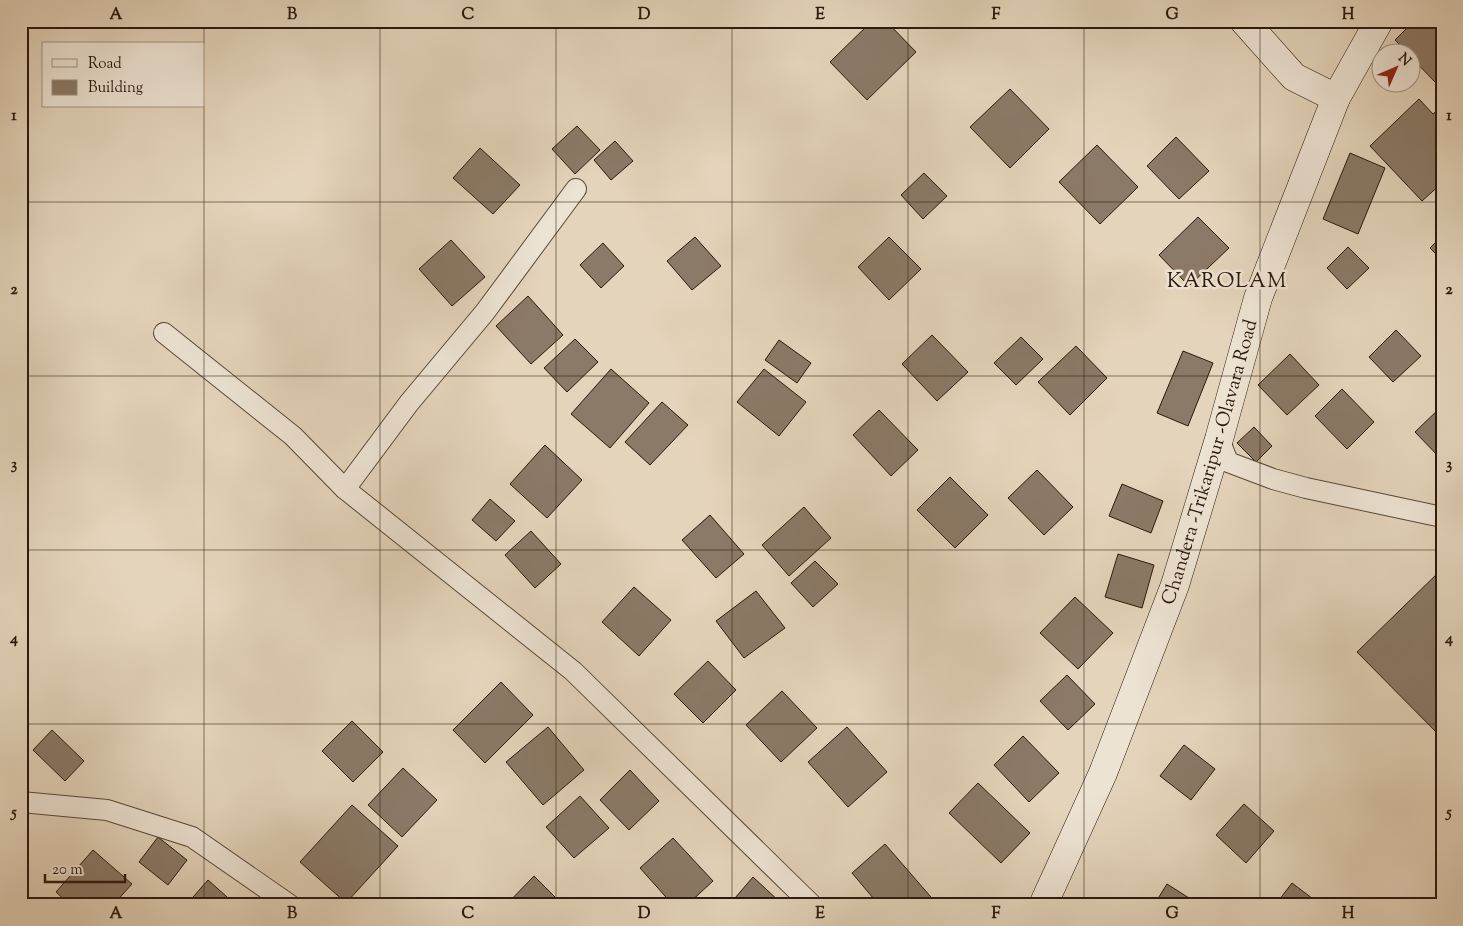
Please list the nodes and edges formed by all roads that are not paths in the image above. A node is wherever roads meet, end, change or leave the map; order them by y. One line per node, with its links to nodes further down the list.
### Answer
1 (1244, 21): 3 (main road)
2 (1379, 21): 3 (main road, Chandera -Trikaripur -Olavara Road)
3 (1336, 98): 6 (main road, Chandera -Trikaripur -Olavara Road)
4 (576, 189): 7 (street)
5 (164, 334): 7 (street)
6 (1219, 440): 8 (street); 12 (main road, Chandera -Trikaripur -Olavara Road)
7 (345, 489): 11 (street)
8 (1442, 517)
9 (21, 802): 10 (street)
10 (290, 905)
11 (812, 905)
12 (1043, 905)

